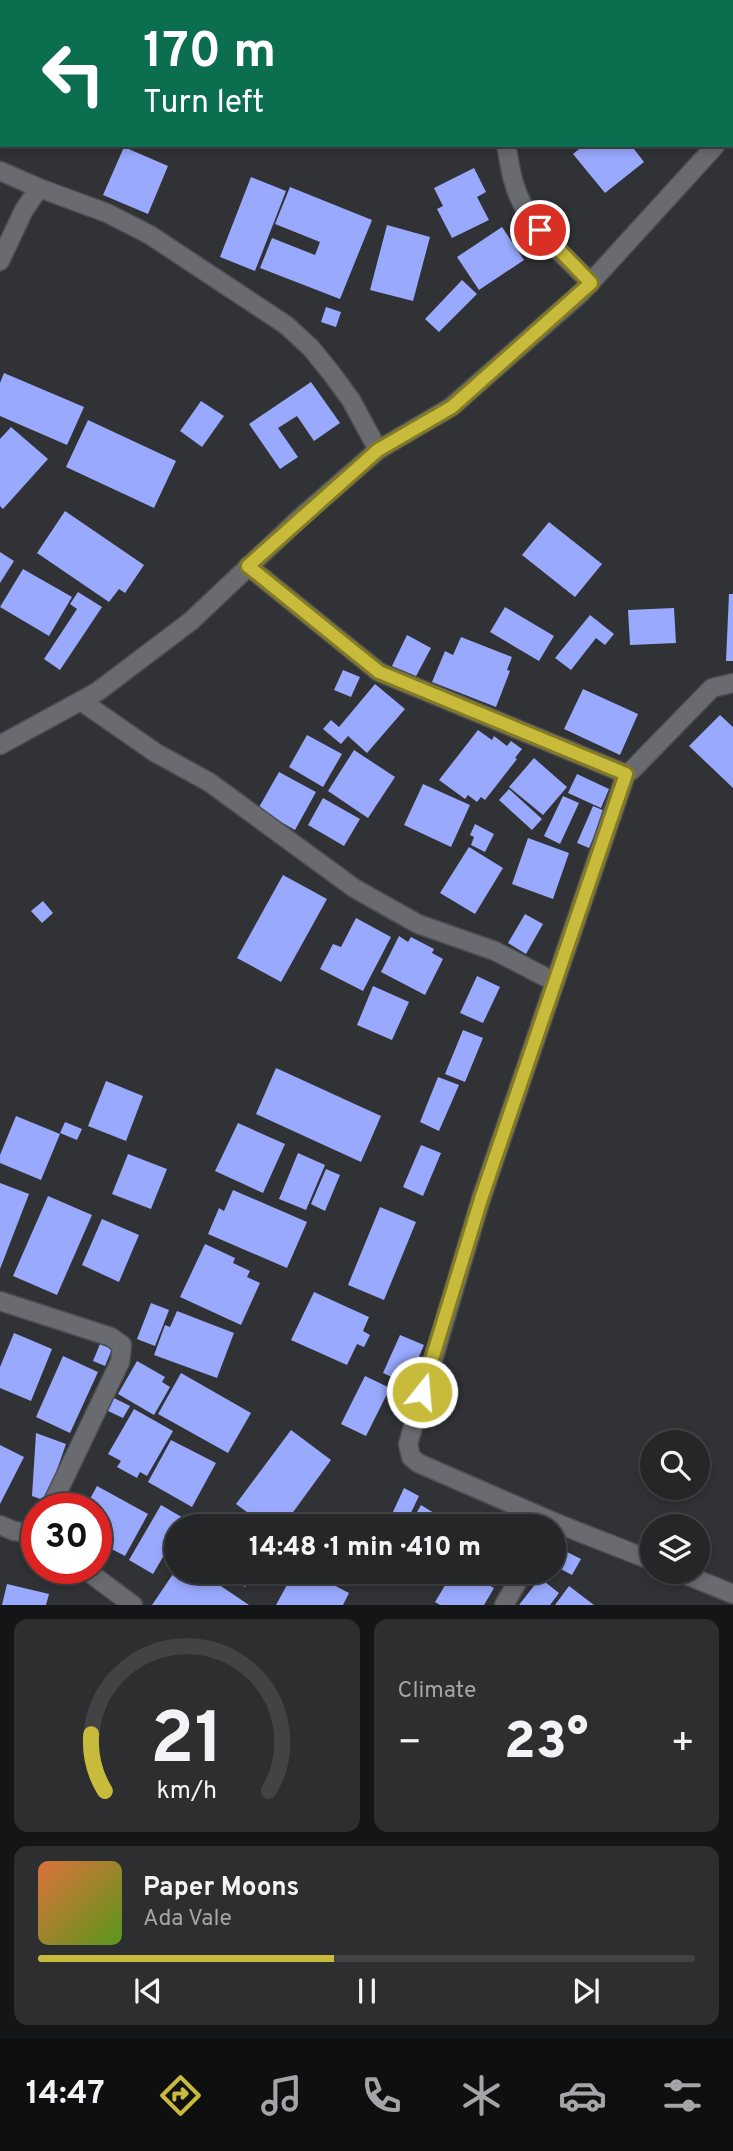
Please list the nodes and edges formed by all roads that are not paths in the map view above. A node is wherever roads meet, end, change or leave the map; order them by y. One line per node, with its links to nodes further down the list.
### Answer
1 (506, 147): 6 (street)
2 (714, 147): 6 (street)
3 (0, 171): 4 (street)
4 (39, 188): 5 (street); 7 (street)
5 (0, 261)
6 (591, 283): 7 (street)
7 (378, 450): 8 (street)
8 (248, 566): 10 (street); 12 (street)
9 (733, 683): 12 (street)
10 (81, 701): 11 (street); 13 (street)
11 (0, 745)
12 (626, 774): 13 (street)
13 (555, 982): 16 (street)
14 (0, 1301): 15 (street)
15 (57, 1493)
16 (533, 1514)
17 (0, 1525): 19 (street)
18 (566, 1528): 20 (street)
19 (21, 1531)
20 (640, 1556)
21 (105, 1584): 25 (street)
22 (516, 1584): 26 (street)
23 (708, 1584): 24 (street)
24 (733, 1594)
25 (133, 1605)
26 (504, 1605)

